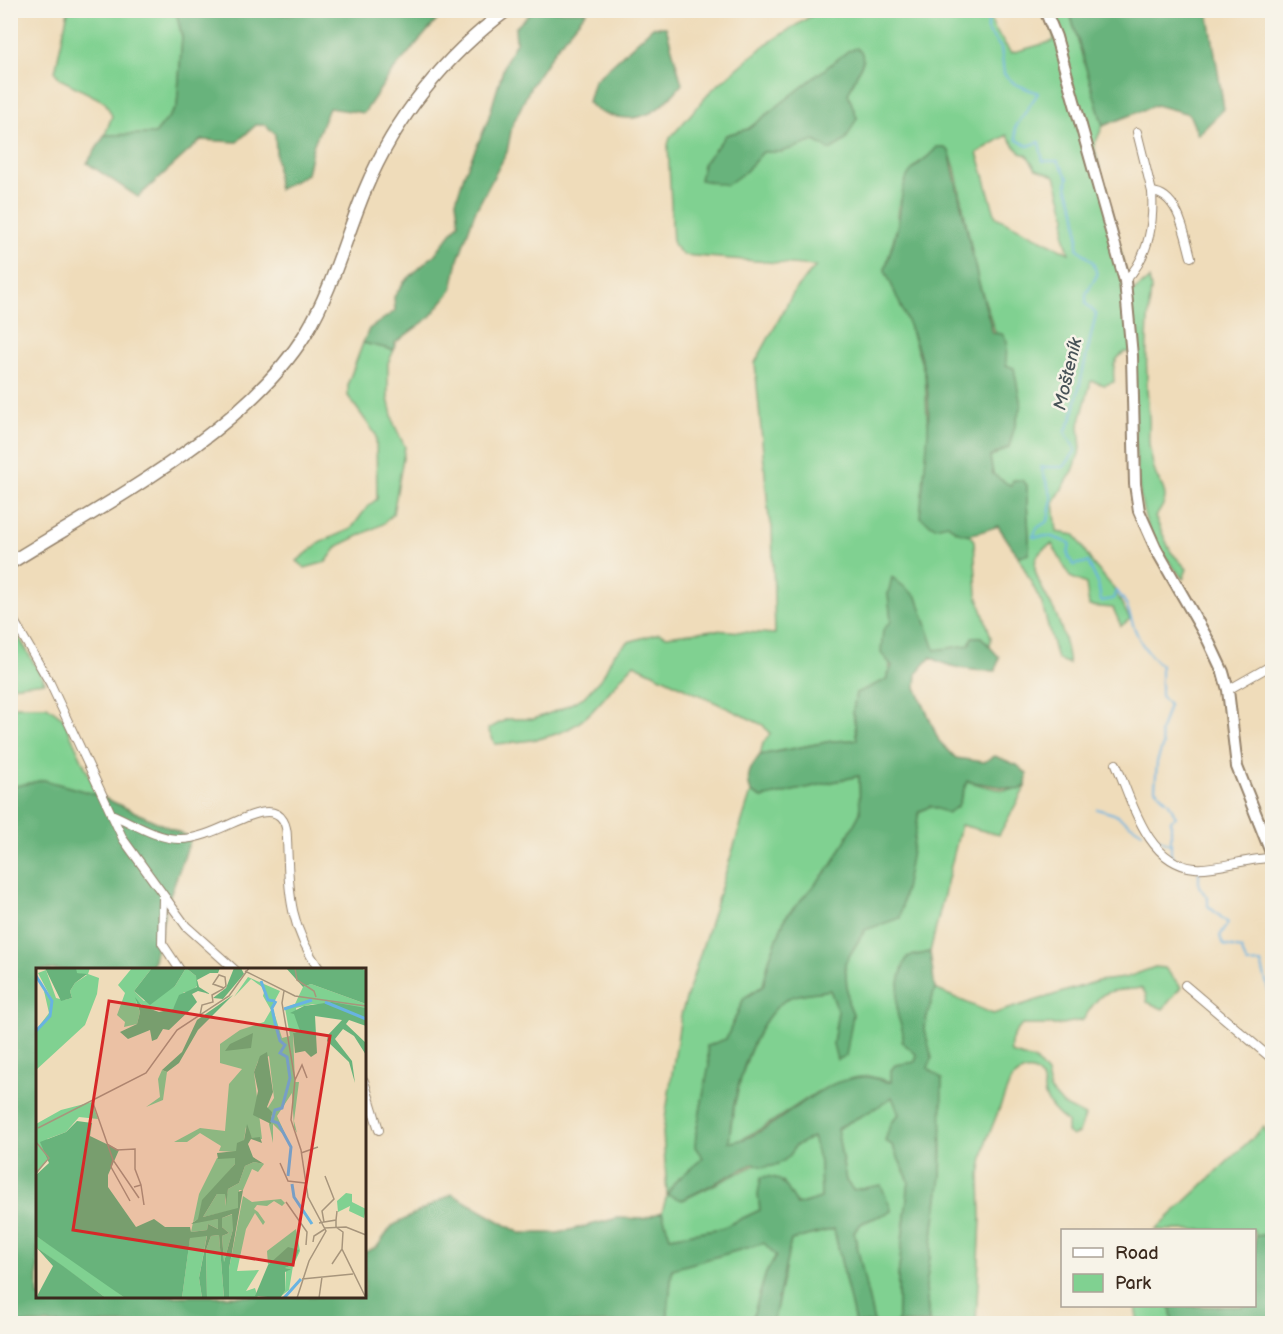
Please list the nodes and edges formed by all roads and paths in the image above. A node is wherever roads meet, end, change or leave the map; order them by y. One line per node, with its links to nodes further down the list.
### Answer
1 (507, 10): 7 (main road)
2 (1045, 10): 6 (street)
3 (1137, 132): 4 (street)
4 (1152, 192): 5 (street); 6 (street)
5 (1191, 257)
6 (1125, 281): 10 (street)
7 (10, 563)
8 (10, 614): 12 (street)
9 (1272, 665): 10 (street)
10 (1228, 690): 13 (street)
11 (1116, 764): 13 (street)
12 (111, 814): 14 (street); 17 (street)
13 (1272, 857)
14 (163, 897): 15 (street); 16 (street)
15 (179, 968)
16 (234, 968)
17 (319, 968)
18 (1185, 985): 19 (street)
19 (1272, 1059)
20 (366, 1088): 21 (street)
21 (379, 1130)

